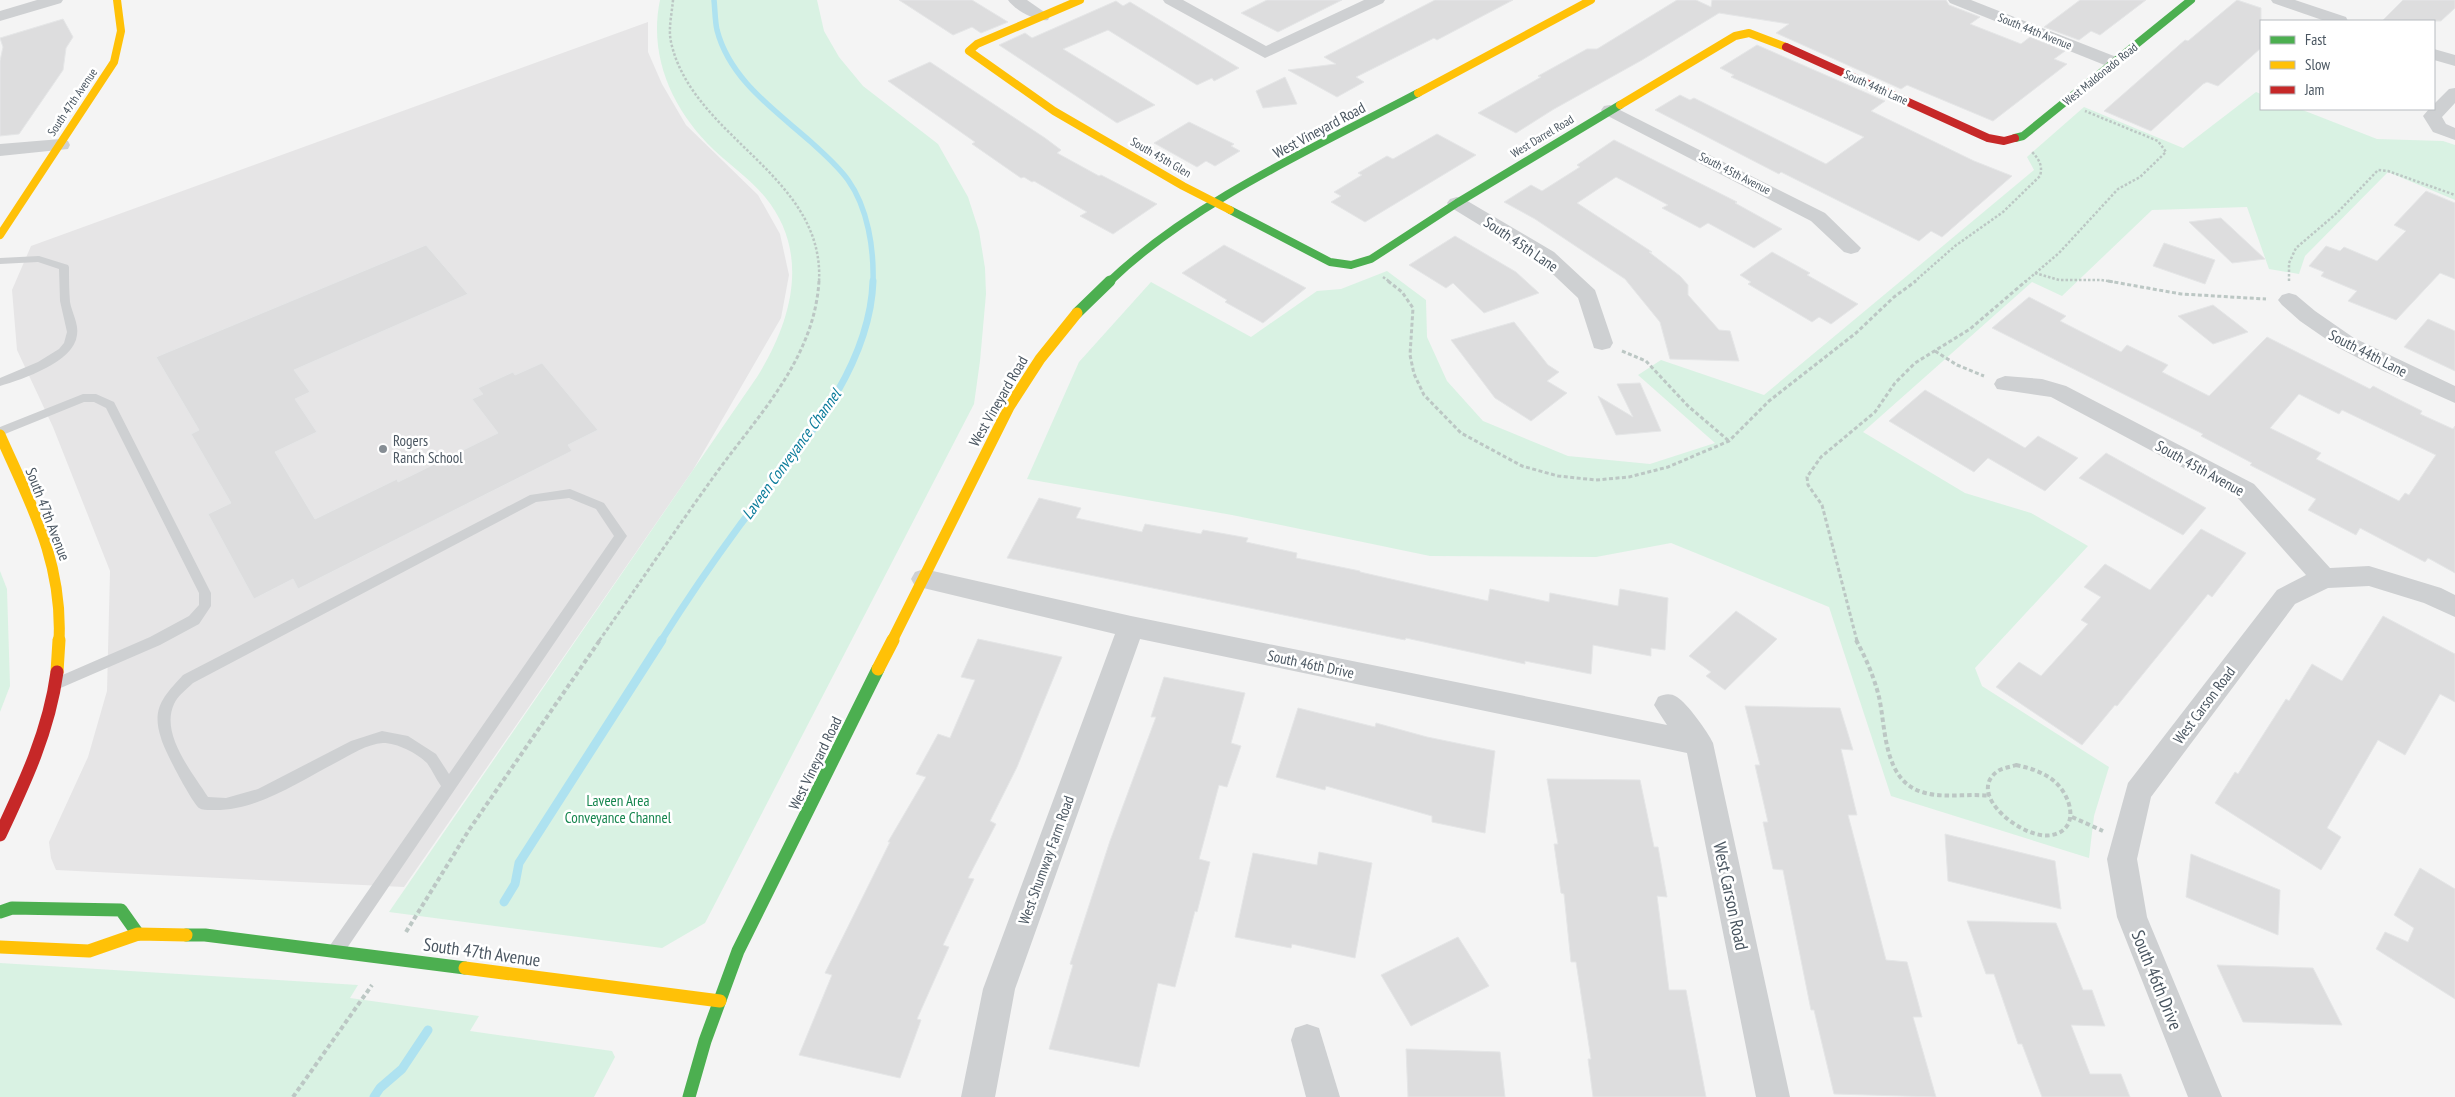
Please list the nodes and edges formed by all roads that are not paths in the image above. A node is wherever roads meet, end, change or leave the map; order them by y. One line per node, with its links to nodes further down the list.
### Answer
1 (54, 0): 11 (street)
2 (117, 0): 23 (street, South 47th Avenue)
3 (1016, 0): 12 (street)
4 (1080, 0): 12 (street)
5 (1171, 0): 6 (street)
6 (1376, 0)
7 (1591, 0): 25 (street, West Vineyard Road)
8 (1956, 0): 17 (street, South 44th Avenue)
9 (2191, 0): 17 (street, West Maldonado Road)
10 (2279, 0): 13 (street)
11 (0, 16)
12 (1042, 16): 25 (street, South 45th Glen)
13 (2337, 20)
14 (1749, 33): 19 (street, West Darrel Road); 21 (street, South 44th Lane)
15 (2435, 54): 16 (street)
16 (2455, 61)
17 (2113, 62): 21 (street, West Maldonado Road)
18 (2455, 93): 20 (street)
19 (1610, 110): 26 (street, West Darrel Road); 28 (street, South 45th Avenue)
20 (2447, 131)
21 (2004, 140)
22 (0, 150): 23 (street)
23 (57, 152): 24 (street); 27 (street, South 47th Avenue)
24 (0, 162)
25 (1217, 204): 30 (street, South 45th Glen); 38 (street, West Vineyard Road)
26 (1457, 204): 30 (street, West Darrel Road); 32 (street, South 45th Lane)
27 (0, 235)
28 (1851, 248)
29 (0, 261): 33 (lane)
30 (1356, 264)
31 (2289, 300): 35 (street, South 44th Lane)
32 (1602, 343)
33 (0, 382)
34 (2005, 384): 37 (street, South 45th Avenue)
35 (2455, 395)
36 (0, 434): 41 (street, South 47th Avenue); 41 (lane)
37 (2324, 578): 39 (street); 46 (street, West Carson Road)
38 (924, 579): 40 (street, South 46th Drive); 51 (street, West Vineyard Road)
39 (2455, 607)
40 (1131, 627): 43 (street, South 46th Drive); 54 (street, West Shumway Farm Road)
41 (56, 684): 45 (street, South 47th Avenue)
42 (1668, 705): 43 (street, West Carson Road)
43 (1699, 743): 56 (street, West Carson Road)
44 (449, 786): 44 (lane); 50 (lane)
45 (0, 835)
46 (2122, 859): 57 (street, South 46th Drive)
47 (0, 912): 48 (street)
48 (138, 934): 49 (street, South 47th Avenue); 50 (street, South 47th Avenue)
49 (0, 948)
50 (335, 951): 51 (street, South 47th Avenue)
51 (720, 1001): 53 (street)
52 (1307, 1040): 55 (street)
53 (689, 1097)
54 (978, 1097)
55 (1323, 1097)
56 (1773, 1097)
57 (2205, 1097)

